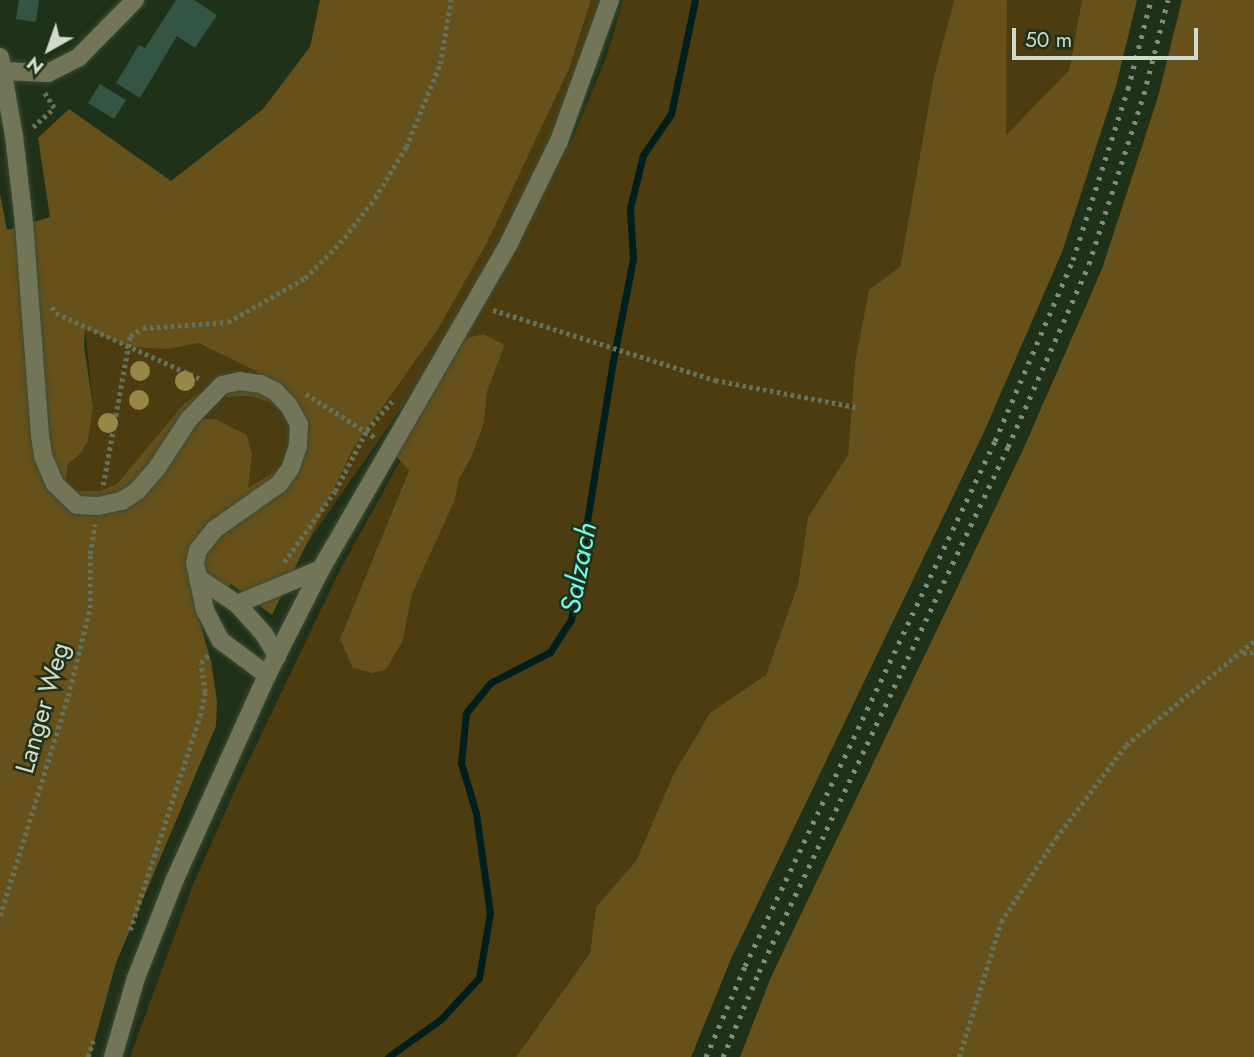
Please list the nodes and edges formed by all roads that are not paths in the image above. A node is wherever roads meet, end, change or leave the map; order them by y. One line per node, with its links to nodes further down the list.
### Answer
1 (135, 0): 3 (street)
2 (610, 0): 4 (street)
3 (1, 64): 5 (street)
4 (321, 569): 6 (street); 7 (street)
5 (198, 578): 6 (street); 8 (street)
6 (237, 604): 7 (street)
7 (277, 656): 8 (street)
8 (267, 675): 9 (street)
9 (113, 1057)

